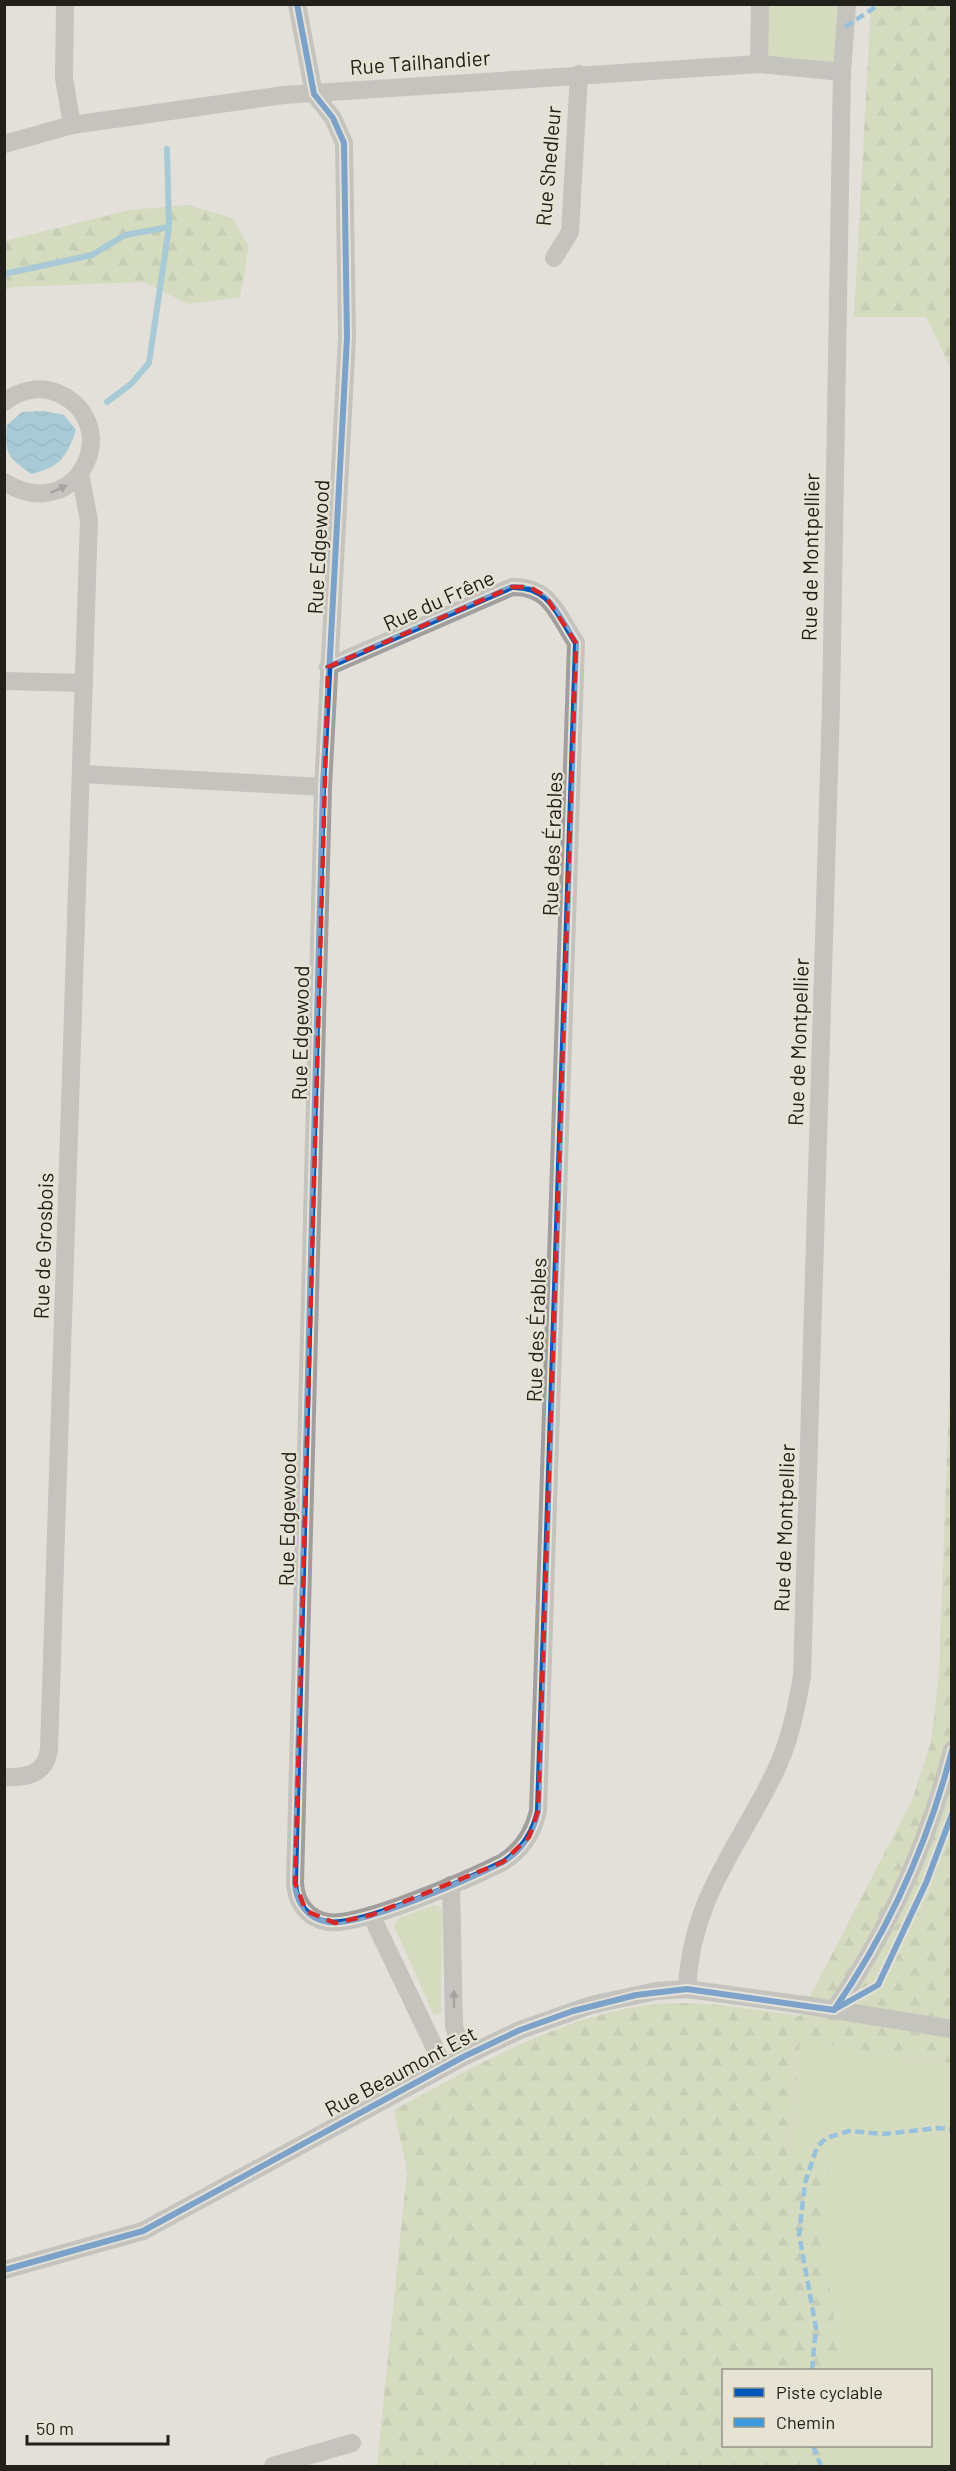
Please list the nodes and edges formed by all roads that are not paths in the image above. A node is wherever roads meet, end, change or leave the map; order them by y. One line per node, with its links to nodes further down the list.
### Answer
1 (64, 4): 9 (street)
2 (297, 4): 8 (street)
3 (760, 4): 5 (street)
4 (848, 4): 6 (street, Rue de Montpellier)
5 (759, 64): 6 (street, Rue Tailhandier); 7 (street, Rue Tailhandier)
6 (842, 72): 25 (street, Rue de Montpellier)
7 (579, 74): 8 (street, Rue Tailhandier); 11 (street, Rue Shedleur)
8 (314, 94): 9 (street, Rue Tailhandier); 16 (street, Rue Edgewood)
9 (72, 125): 10 (street, Rue Tailhandier)
10 (4, 144)
11 (554, 258)
12 (4, 402): 13 (street)
13 (80, 474): 14 (street, one-way to 13); 18 (street, Rue de Grosbois)
14 (4, 482)
15 (576, 643): 16 (street, Rue du Frêne); 23 (street, Rue des Érables)
16 (328, 667): 20 (street, Rue Edgewood)
17 (4, 681): 18 (street)
18 (84, 683): 19 (street, Rue de Grosbois)
19 (82, 774): 20 (street); 22 (street, Rue de Grosbois)
20 (323, 787): 24 (street, Rue Edgewood)
21 (951, 1750): 26 (street)
22 (4, 1777)
23 (451, 1885): 24 (street, Rue des Érables); 28 (street, one-way to 23)
24 (371, 1915): 29 (street)
25 (687, 1989): 26 (street, Rue Beaumont Est); 28 (street, Rue Beaumont Est)
26 (834, 2010): 27 (street, Rue Beaumont Est)
27 (951, 2029)
28 (463, 2057): 29 (street, Rue Beaumont Est)
29 (444, 2067): 30 (street, Rue Beaumont Est)
30 (4, 2270)
31 (352, 2443): 32 (street)
32 (273, 2466)

